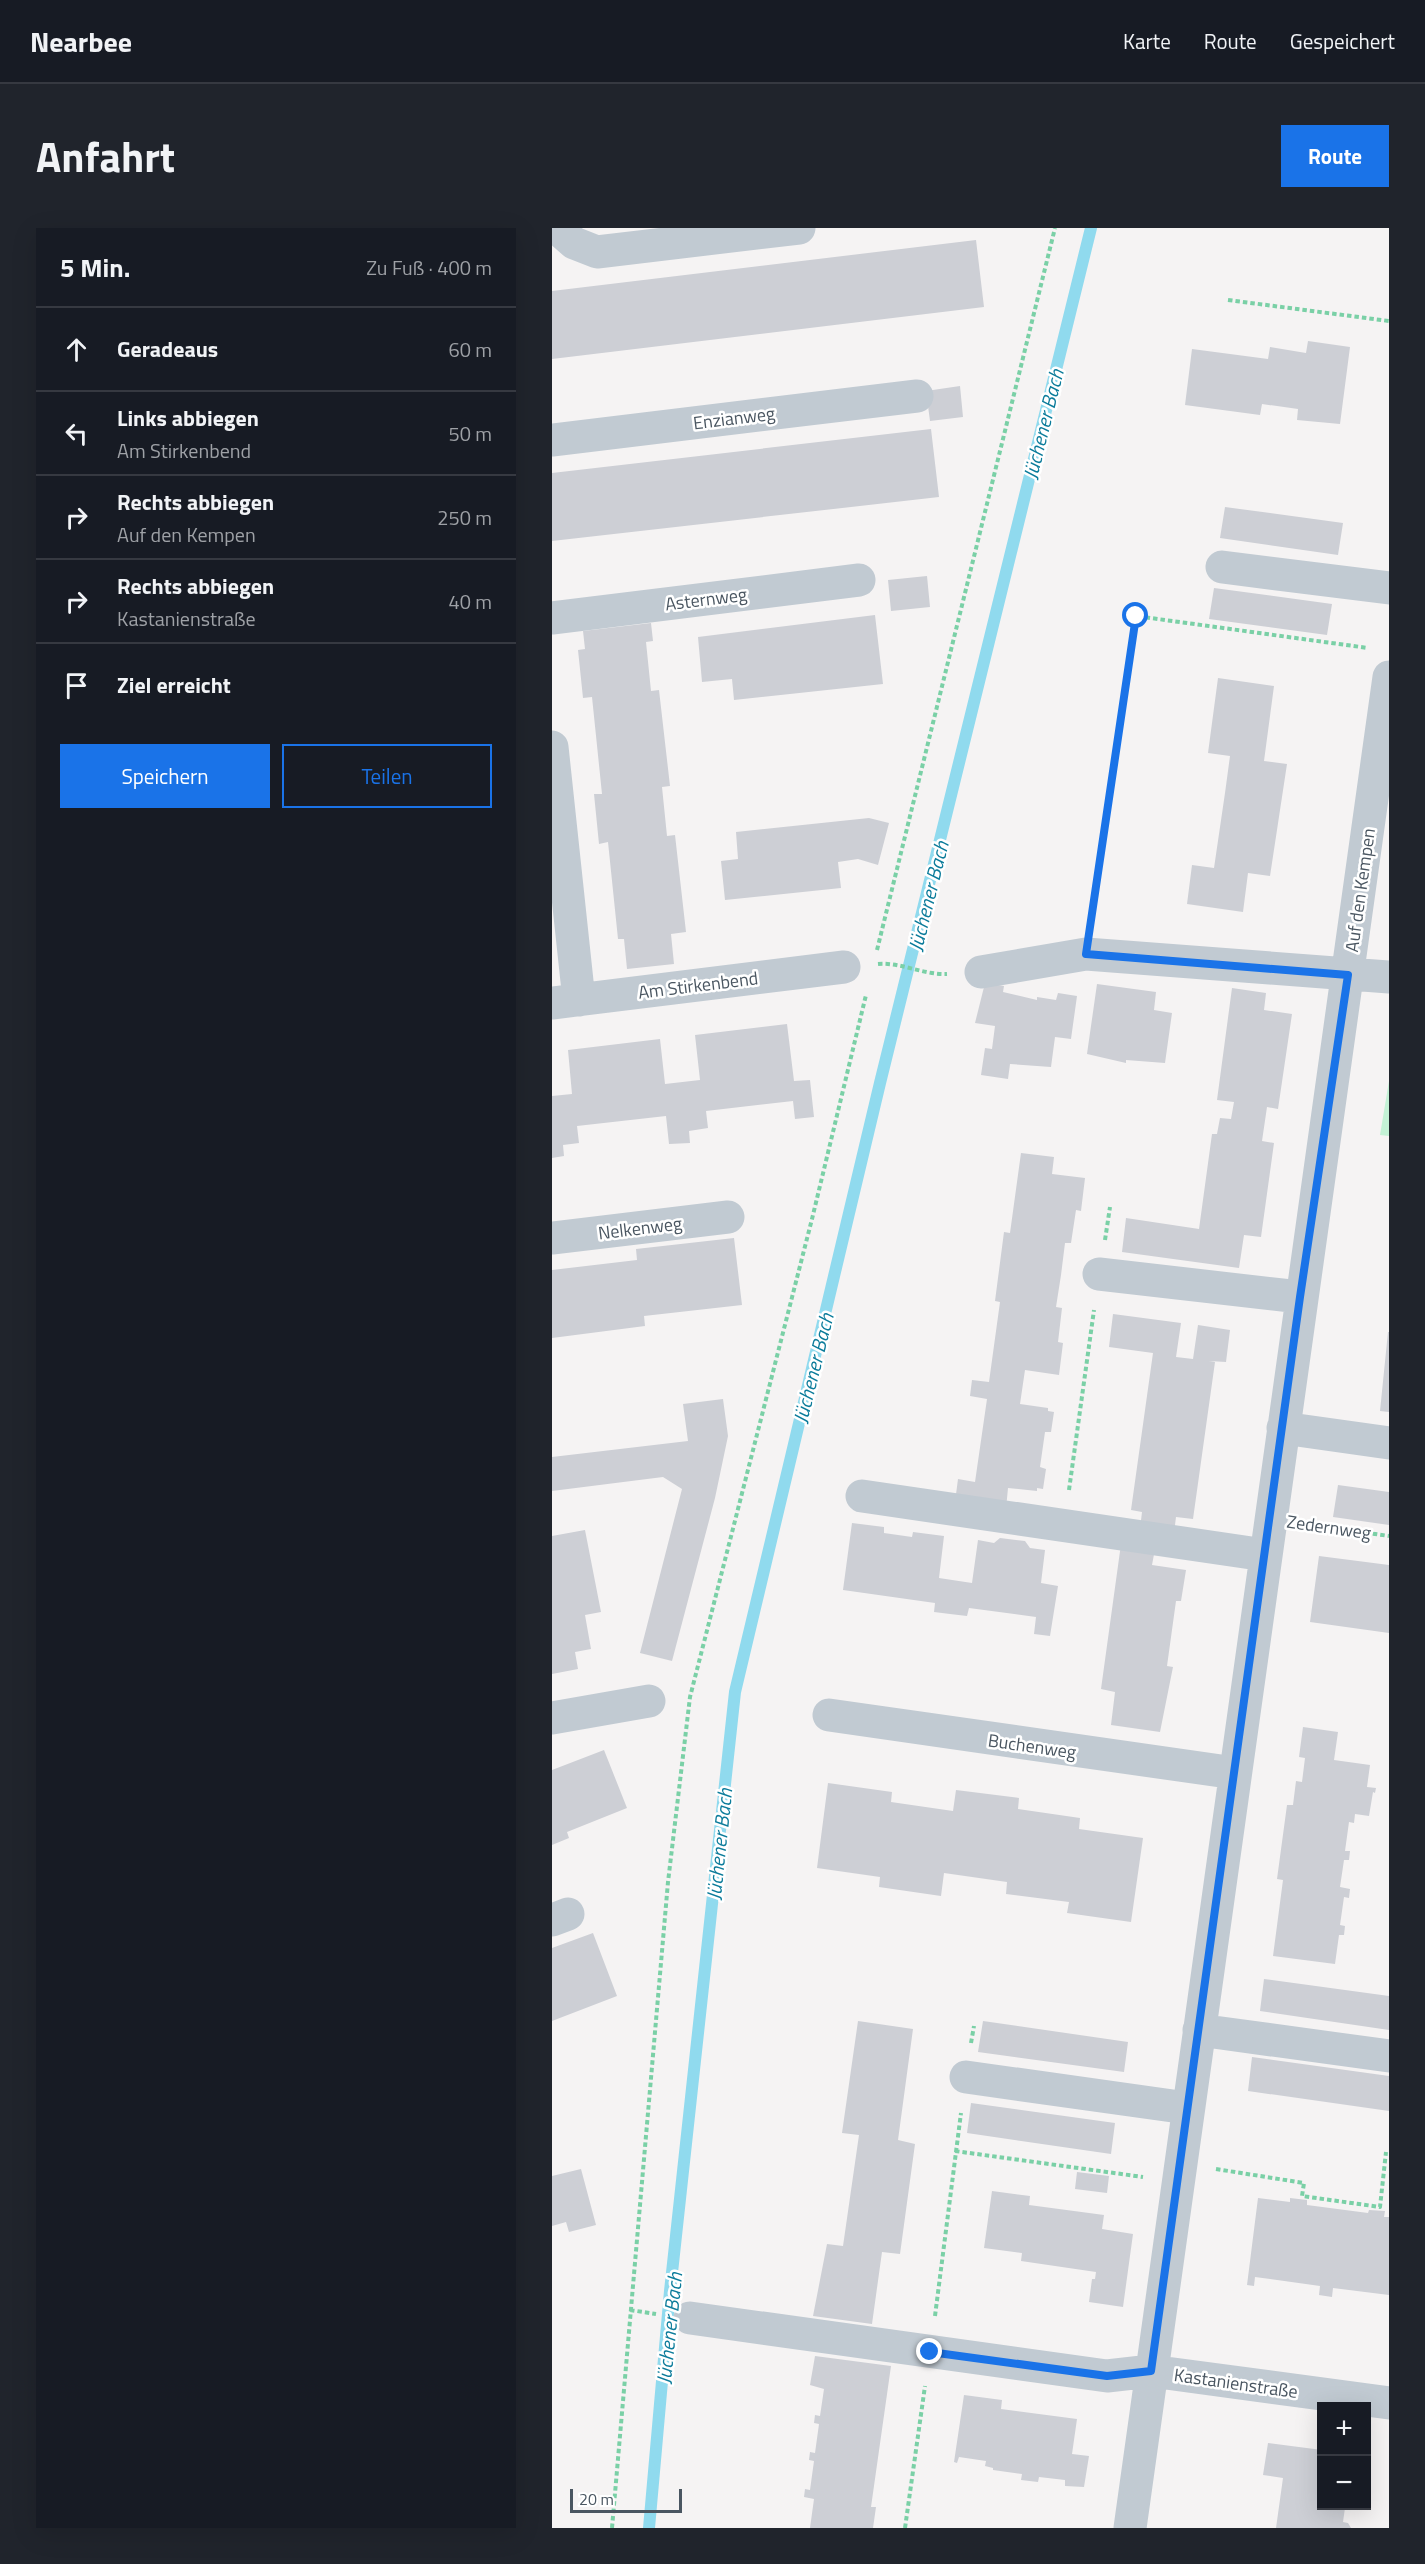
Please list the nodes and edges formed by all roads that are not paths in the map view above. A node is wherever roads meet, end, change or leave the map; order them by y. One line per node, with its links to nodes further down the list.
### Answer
1 (557, 228): 2 (street)
2 (799, 228)
3 (917, 396): 4 (street, Enzianweg)
4 (552, 440)
5 (1222, 567): 7 (street)
6 (859, 580): 8 (street, Asternweg)
7 (1389, 588)
8 (552, 618)
9 (1383, 663): 13 (street, Auf den Kempen)
10 (552, 747): 15 (street)
11 (981, 972): 13 (street)
12 (862, 973): 15 (street, Am Stirkenbend)
13 (1348, 975): 14 (street); 19 (street, Auf den Kempen)
14 (1389, 977)
15 (565, 1001)
16 (728, 1217): 17 (street, Nelkenweg)
17 (552, 1238)
18 (1099, 1274): 19 (street)
19 (1300, 1297): 20 (street, Auf den Kempen)
20 (1282, 1428): 21 (street); 23 (street, Auf den Kempen)
21 (1389, 1443)
22 (862, 1496): 23 (street)
23 (1265, 1555): 27 (street, Auf den Kempen)
24 (649, 1701): 26 (street)
25 (829, 1715): 27 (street, Buchenweg)
26 (552, 1718)
27 (1236, 1773): 28 (street, Auf den Kempen)
28 (1199, 2030): 29 (street); 31 (street, Auf den Kempen)
29 (1389, 2056)
30 (966, 2077): 31 (street)
31 (1187, 2108): 33 (street, Auf den Kempen)
32 (690, 2318): 33 (street, Kastanienstraße)
33 (1151, 2371): 34 (street, Kastanienstraße); 35 (street, Auf den Kempen)
34 (1389, 2403)
35 (1130, 2528)

